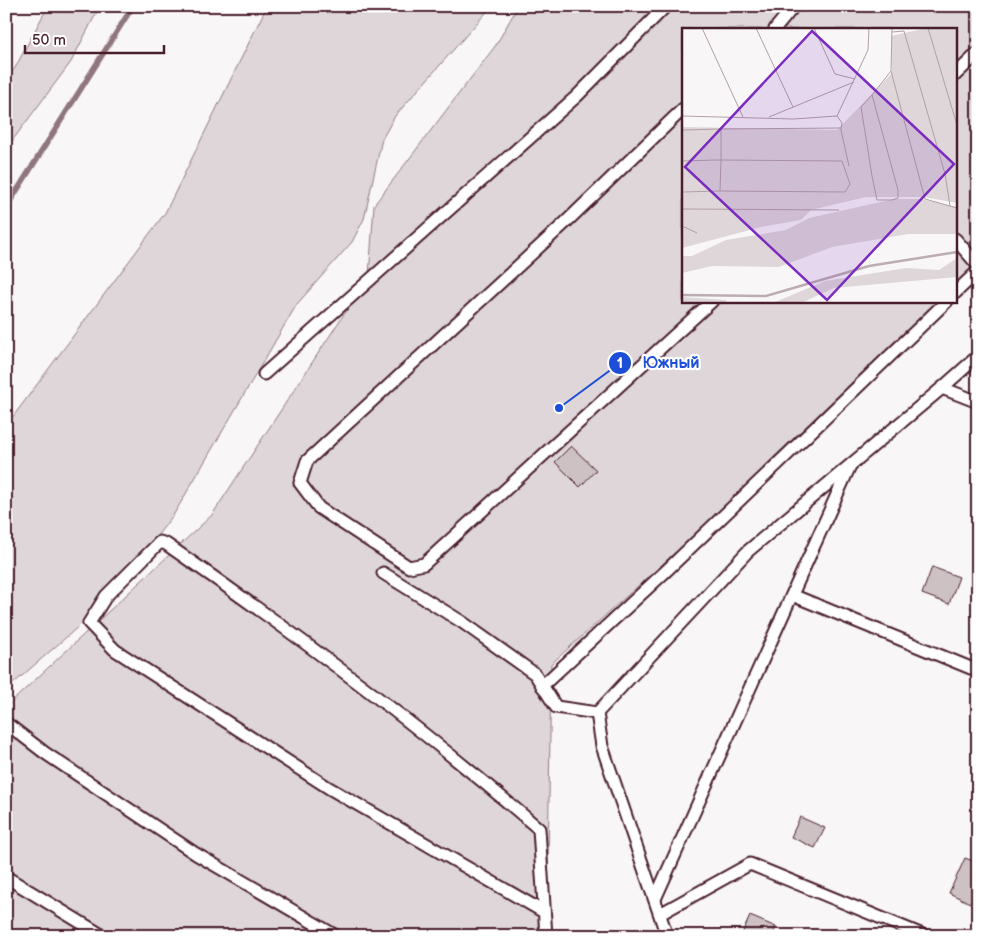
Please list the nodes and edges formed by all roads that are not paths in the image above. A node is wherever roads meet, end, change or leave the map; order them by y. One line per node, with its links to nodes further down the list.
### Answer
1 (666, 6): 14 (lane)
2 (794, 6): 3 (lane)
3 (776, 28)
4 (978, 53): 5 (lane)
5 (956, 74)
6 (682, 110): 11 (lane)
7 (956, 240): 8 (lane)
8 (978, 265)
9 (978, 272): 10 (lane)
10 (956, 292)
11 (711, 302)
12 (946, 302): 21 (lane)
13 (978, 356): 15 (lane)
14 (264, 374)
15 (942, 388): 16 (lane); 17 (lane)
16 (978, 402)
17 (851, 464): 19 (lane); 22 (lane)
18 (382, 572): 21 (lane)
19 (792, 595): 20 (lane); 25 (lane)
20 (978, 671)
21 (542, 686): 22 (lane)
22 (598, 713): 25 (lane)
23 (6, 723): 29 (lane)
24 (6, 877): 28 (lane)
25 (655, 899): 27 (lane)
26 (544, 912): 26 (lane); 30 (lane)
27 (660, 914): 31 (lane); 32 (lane)
28 (103, 936)
29 (336, 936)
30 (546, 936)
31 (667, 936)
32 (925, 936)

